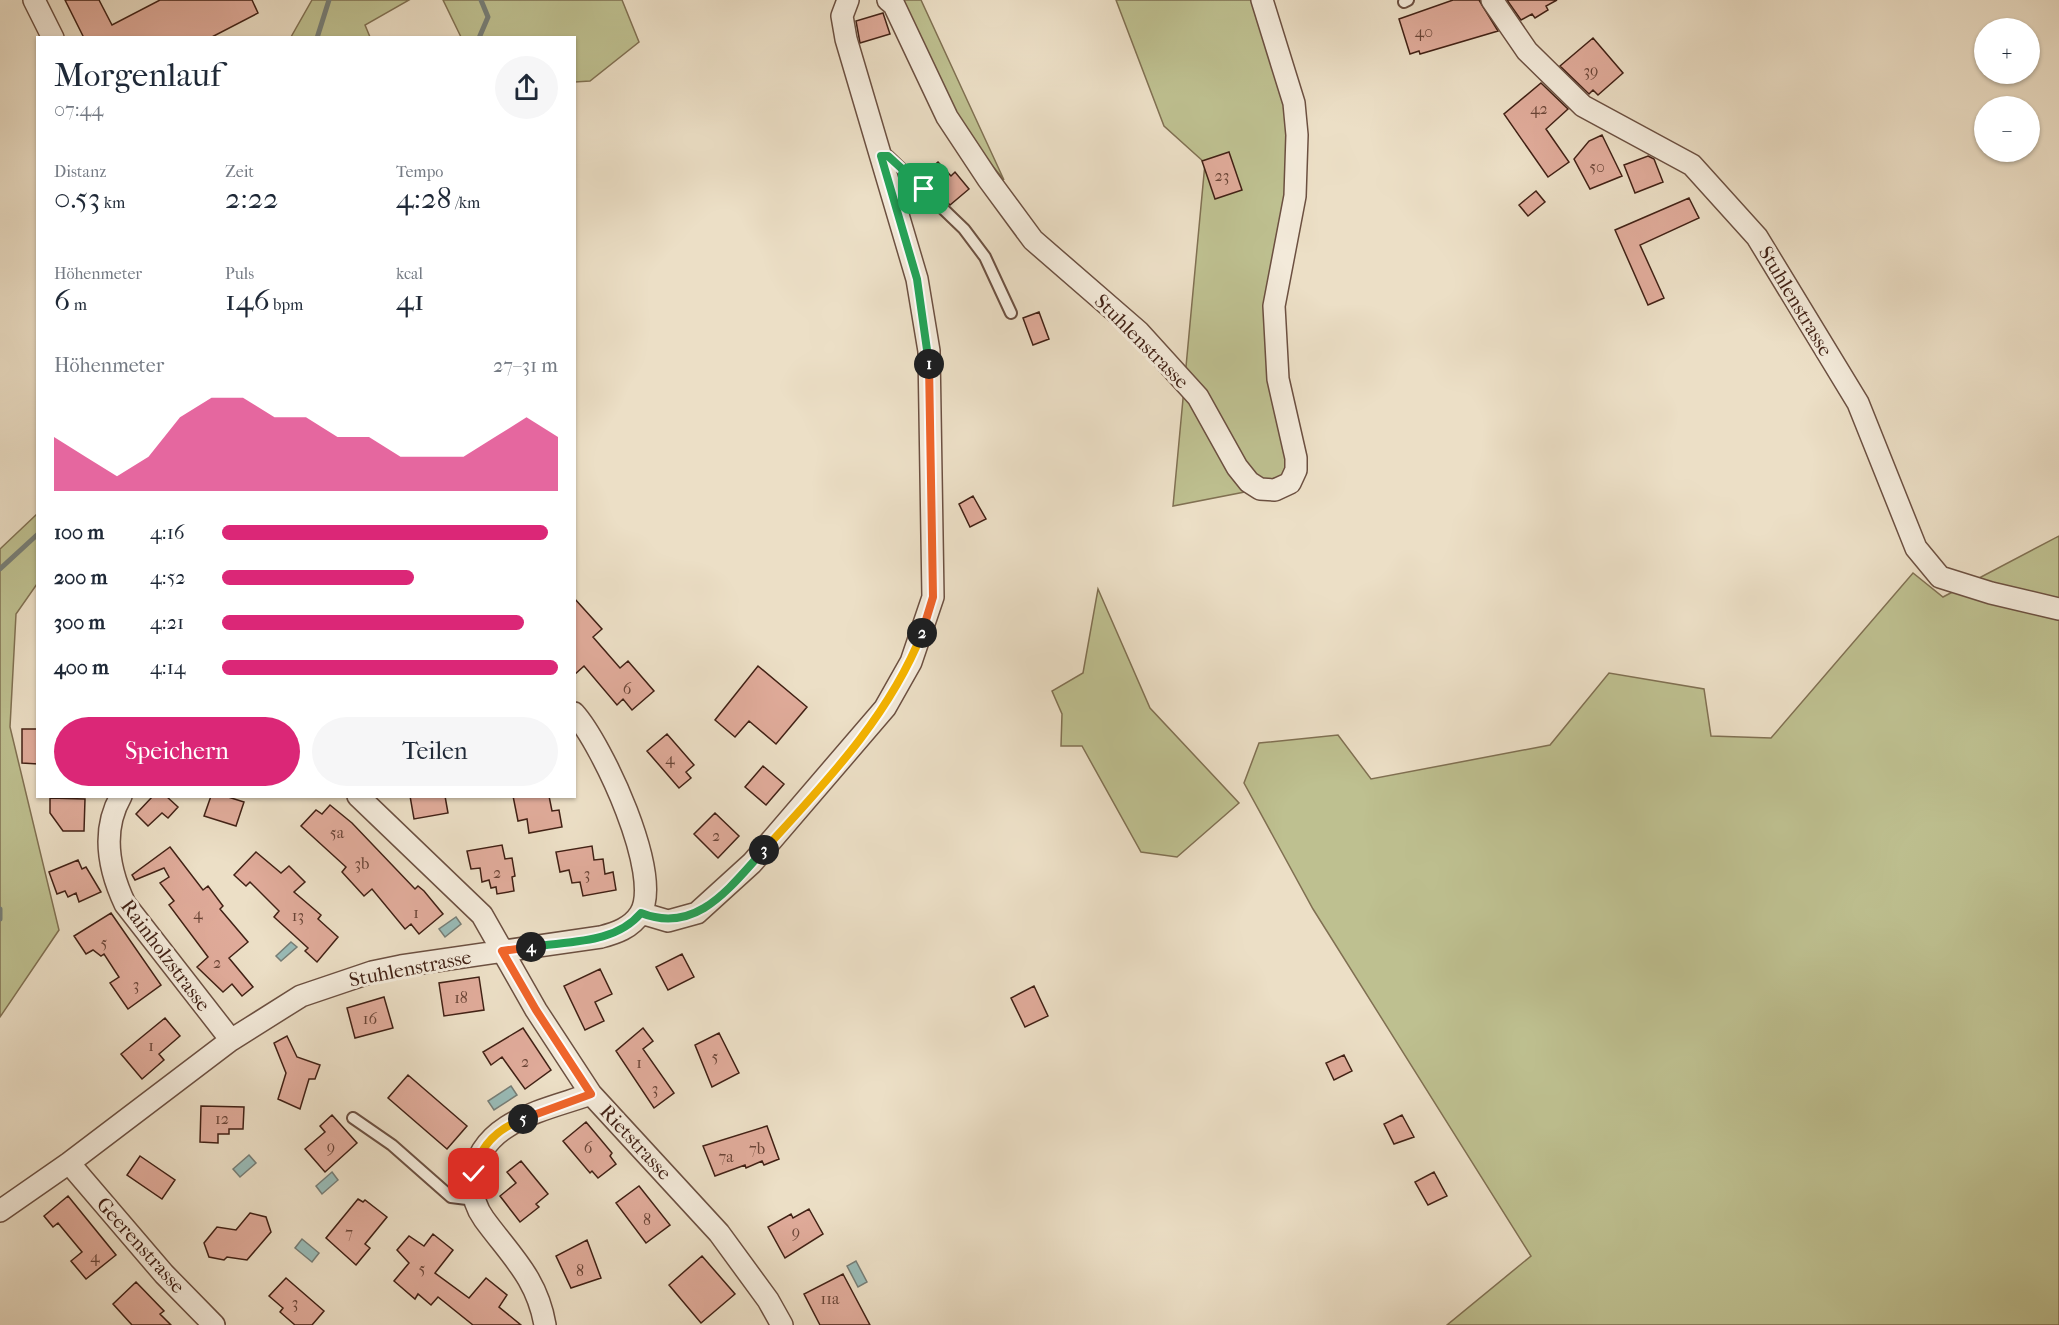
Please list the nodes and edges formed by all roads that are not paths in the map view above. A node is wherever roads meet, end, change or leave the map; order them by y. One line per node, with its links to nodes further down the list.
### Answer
1 (34, 0): 6 (street)
2 (848, 0): 7 (street)
3 (888, 0): 4 (street, Stuhlenstrasse)
4 (1262, 0)
5 (1492, 0): 9 (street, Stuhlenstrasse)
6 (52, 36)
7 (881, 156): 8 (lane); 13 (street)
8 (1011, 313)
9 (2059, 609)
10 (576, 716): 13 (street)
11 (120, 798): 15 (street, Rainholzstrasse)
12 (360, 798): 14 (street, Rietstrasse)
13 (641, 913): 14 (street, Stuhlenstrasse)
14 (502, 951): 15 (street, Stuhlenstrasse); 16 (street, Rietstrasse)
15 (231, 1040): 18 (street, Stuhlenstrasse)
16 (591, 1094): 19 (street); 23 (street, Rietstrasse)
17 (353, 1118): 19 (lane)
18 (69, 1163): 20 (street, Stuhlenstrasse); 21 (street, Geerenstrasse)
19 (475, 1200): 22 (street)
20 (0, 1210)
21 (214, 1325)
22 (545, 1325)
23 (782, 1325)

